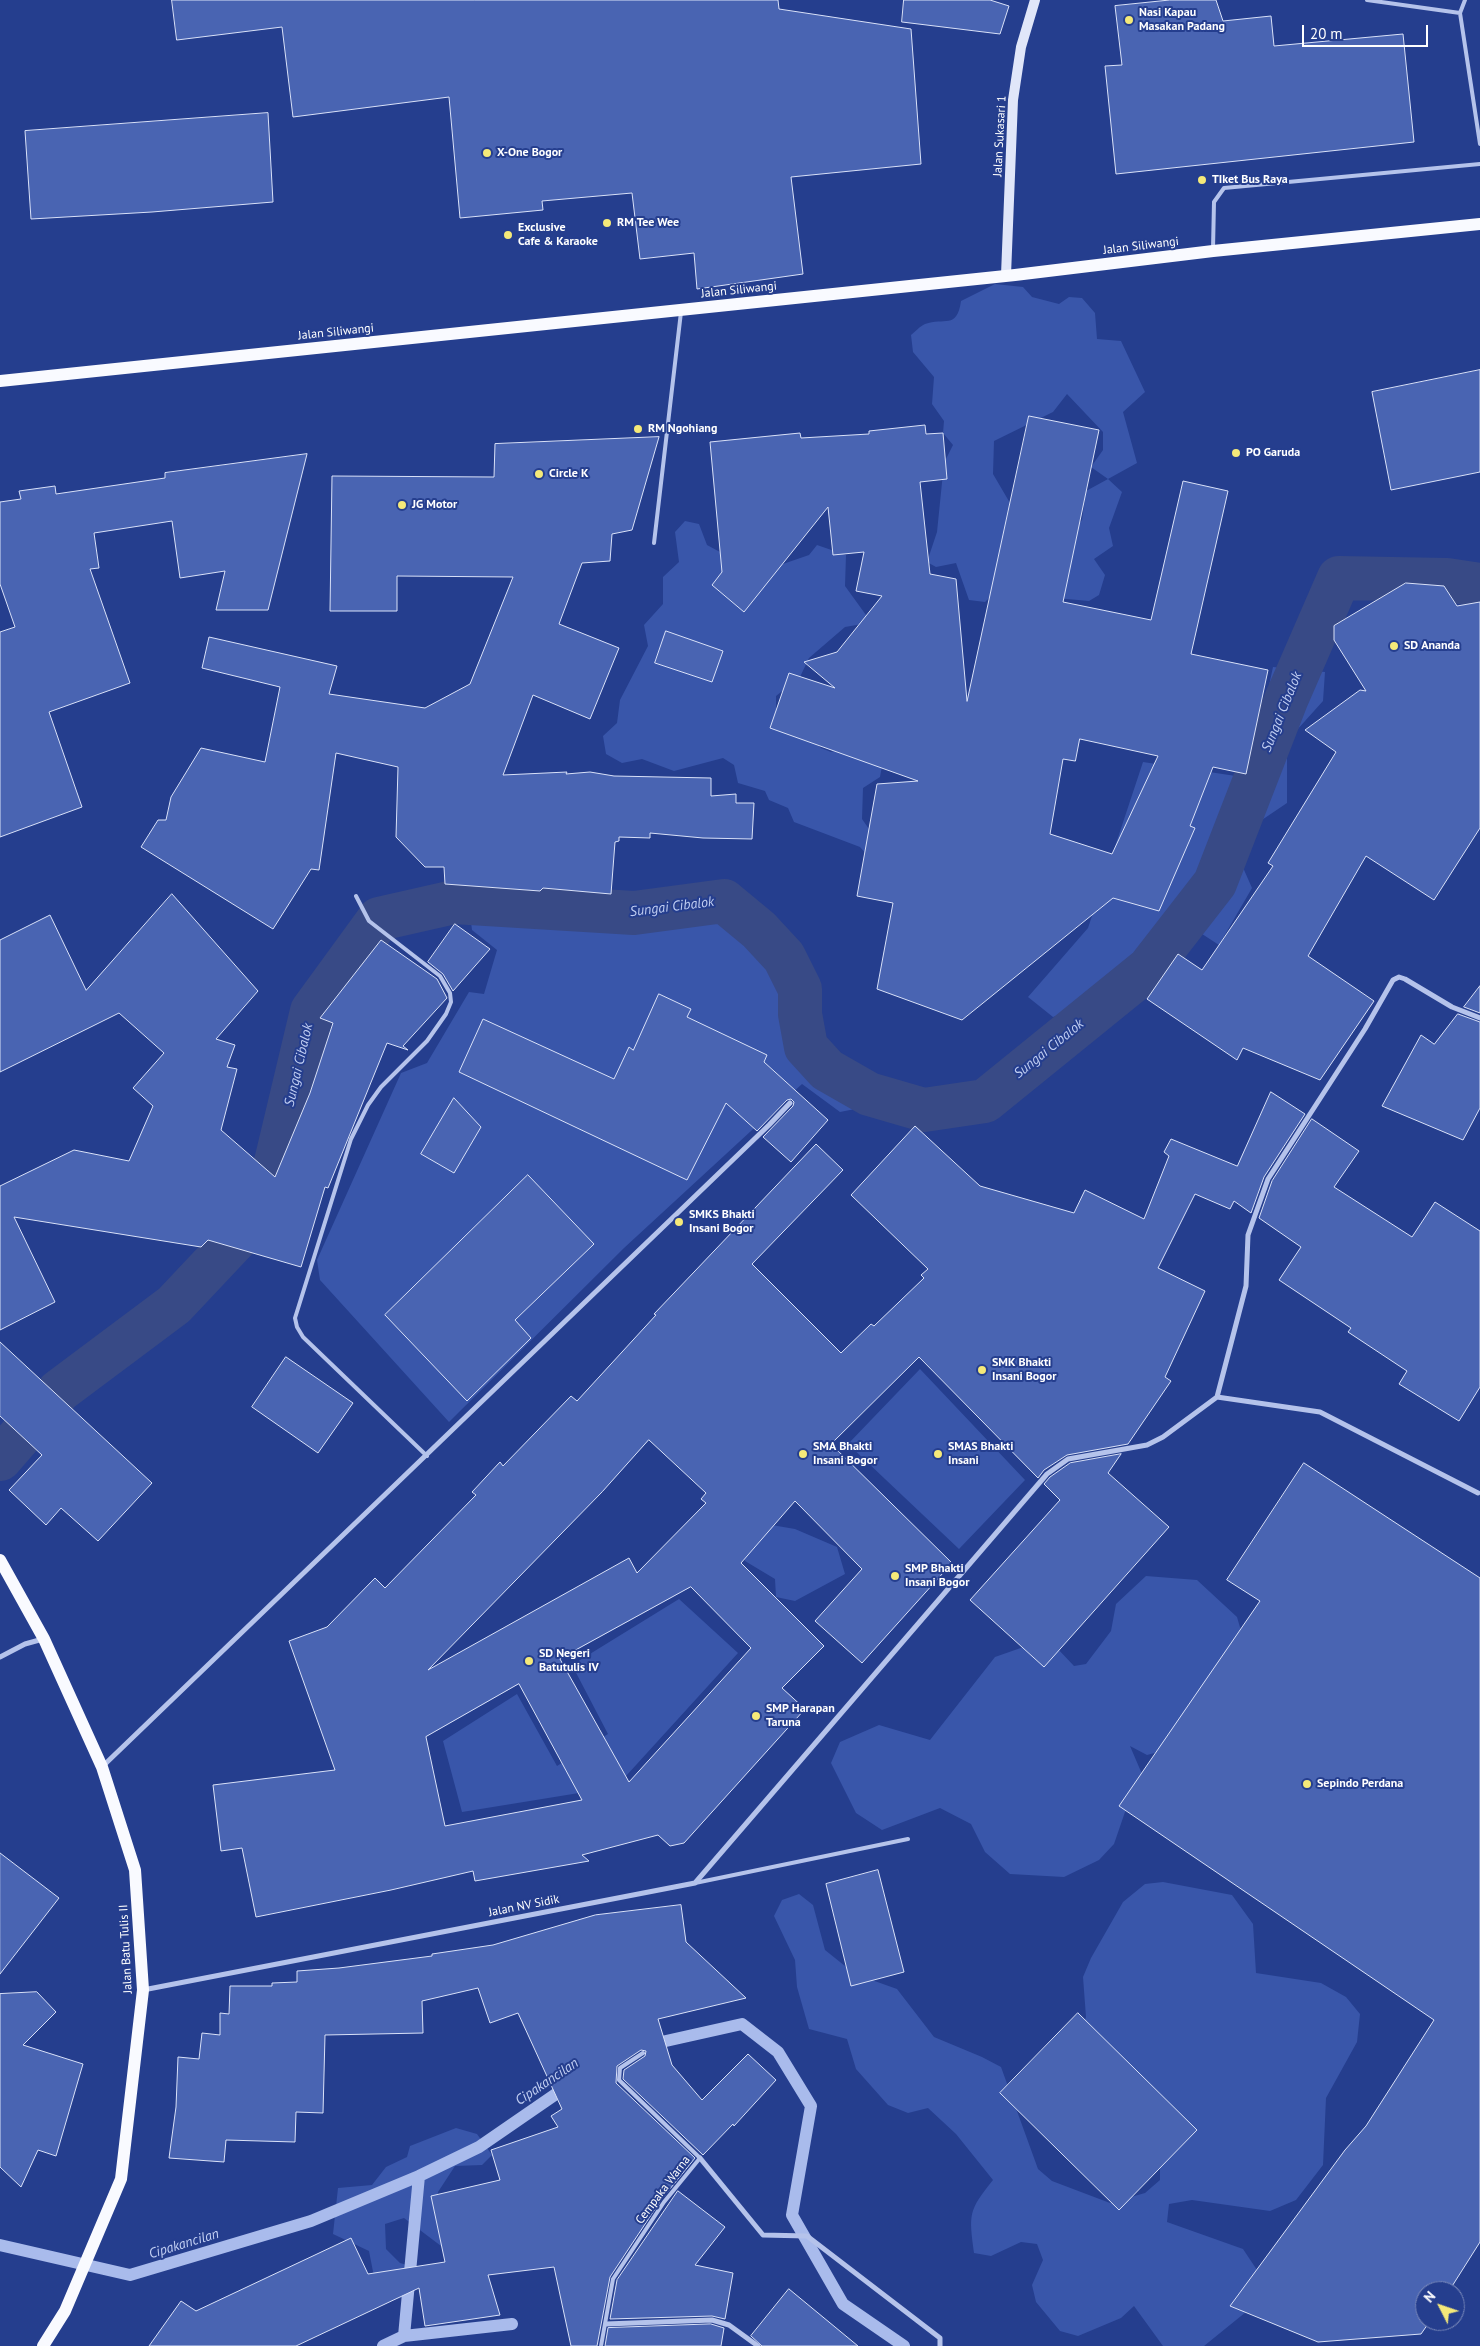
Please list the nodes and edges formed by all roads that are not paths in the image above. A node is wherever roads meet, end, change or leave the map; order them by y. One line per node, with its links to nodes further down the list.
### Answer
1 (1035, 0): 9 (street, Jalan Sukasari 1)
2 (1367, 0): 4 (lane)
3 (1465, 0): 4 (lane)
4 (1460, 13): 5 (lane)
5 (1480, 144)
6 (1480, 164): 8 (lane)
7 (1480, 224): 8 (main road, Jalan Siliwangi)
8 (1213, 251): 9 (main road, Jalan Siliwangi)
9 (1006, 275): 10 (main road, Jalan Siliwangi)
10 (681, 310): 11 (main road, Jalan Siliwangi); 12 (lane)
11 (0, 381)
12 (654, 543)
13 (356, 896): 17 (lane)
14 (1480, 1018): 16 (street)
15 (790, 1103): 17 (street)
16 (1217, 1397): 18 (street); 24 (street)
17 (427, 1456): 22 (street)
18 (1478, 1493)
19 (1, 1562): 20 (main road, Jalan Batu Tulis II)
20 (44, 1639): 21 (street); 22 (main road, Jalan Batu Tulis II)
21 (0, 1657)
22 (102, 1766): 25 (main road, Jalan Batu Tulis II)
23 (908, 1839): 24 (lane, Jalan NV Sidik)
24 (695, 1883): 25 (street, Jalan NV Sidik)
25 (143, 1990): 29 (main road, Jalan Batu Tulis II)
26 (642, 2053): 27 (lane, Cempaka Warna)
27 (700, 2158): 28 (lane, Cempaka Warna); 32 (street)
28 (606, 2324): 30 (lane, Cempaka Warna); 31 (street)
29 (43, 2346)
30 (601, 2346)
31 (758, 2346)
32 (940, 2346)

